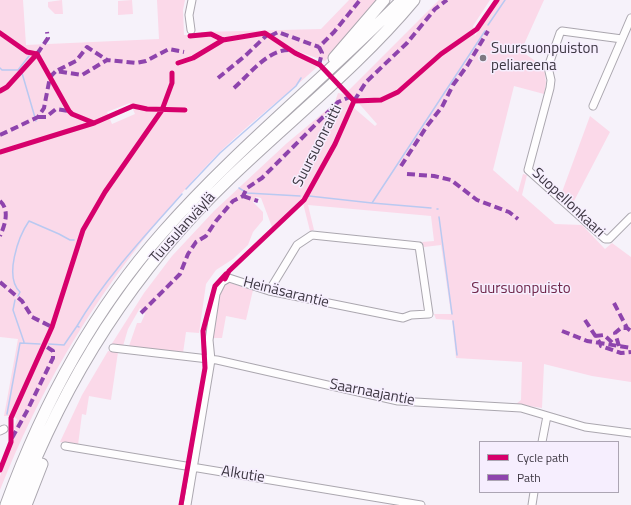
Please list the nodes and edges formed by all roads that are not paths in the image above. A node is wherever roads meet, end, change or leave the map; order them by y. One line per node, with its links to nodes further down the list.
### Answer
1 (192, 0): 5 (street)
2 (384, 0): 8 (highway)
3 (411, 1): 8 (highway, Tuusulanväylä); 13 (highway, Tuusulanväylä)
4 (631, 18): 6 (street)
5 (191, 30)
6 (622, 39): 7 (street); 9 (street, Suopellonkaari)
7 (593, 106)
8 (277, 119): 20 (highway, Tuusulanväylä)
9 (631, 217)
10 (269, 291): 10 (street, Heinäsarantie); 12 (street, Heinäsarantie)
11 (113, 348): 12 (street, Saarnaajantie)
12 (211, 360): 14 (street, Saarnaajantie); 18 (street, Heinäsarantie)
13 (80, 369): 21 (highway, Tuusulanväylä); 22 (highway)
14 (547, 416): 15 (street, Saarnaajantie); 16 (street)
15 (631, 432)
16 (542, 441)
17 (65, 446): 18 (street, Alkutie)
18 (194, 467): 23 (street, Heinäsarantie); 24 (street, Alkutie)
19 (534, 493): 25 (street)
20 (6, 505)
21 (17, 505)
22 (26, 505)
23 (187, 505)
24 (421, 505)
25 (532, 505)

